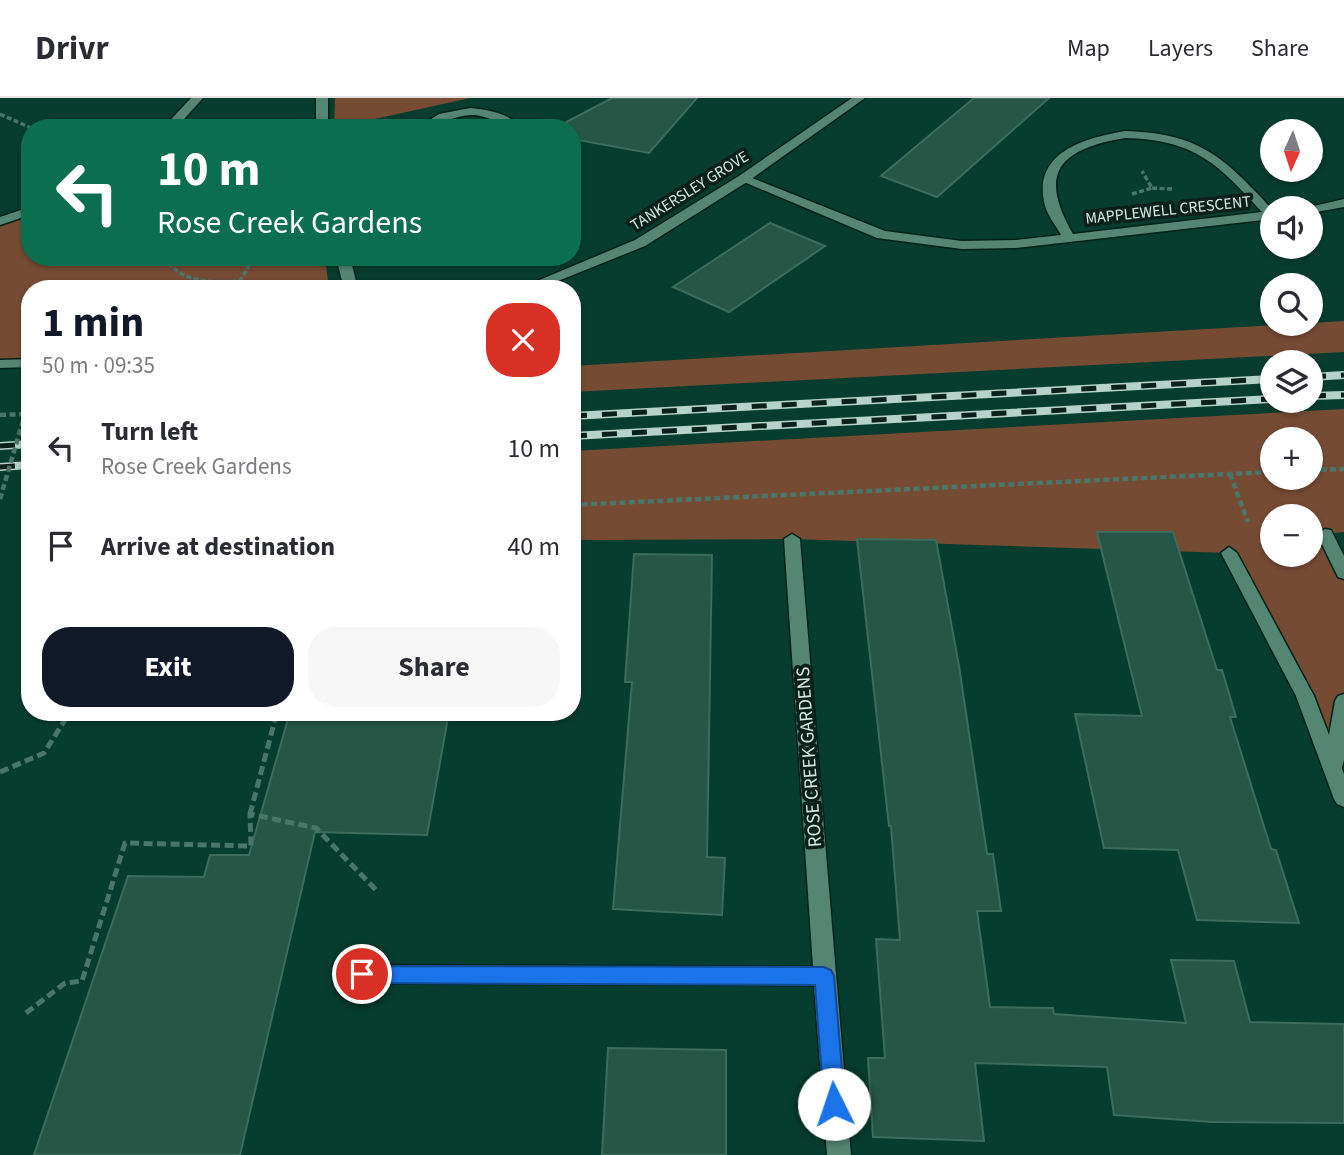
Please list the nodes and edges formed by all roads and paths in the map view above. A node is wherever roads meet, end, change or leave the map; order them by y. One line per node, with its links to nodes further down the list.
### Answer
1 (197, 98): 7 (street)
2 (322, 98): 8 (street)
3 (475, 98): 5 (street)
4 (859, 98): 12 (street, TANKERSLEY GROVE)
5 (473, 112): 9 (street); 10 (street)
6 (0, 114): 11 (path)
7 (180, 119)
8 (322, 119)
9 (438, 119)
10 (504, 119)
11 (21, 123)
12 (743, 178): 21 (street, MAPPLEWELL CRESCENT); 24 (street, TANKERSLEY GROVE)
13 (1260, 203): 21 (street, MAPPLEWELL CRESCENT)
14 (1344, 204): 15 (street)
15 (1323, 207)
16 (21, 214): 17 (street)
17 (16, 215): 19 (street); 20 (street)
18 (1260, 216): 21 (street, MAPPLEWELL CRESCENT)
19 (21, 218)
20 (0, 221)
21 (1069, 237)
22 (169, 266): 23 (path)
23 (214, 280)
24 (550, 280)
25 (21, 363): 26 (street)
26 (0, 364)
27 (21, 414): 28 (path, bridge)
28 (0, 415)
29 (21, 428): 33 (path, bridge)
30 (1344, 469): 31 (path)
31 (1323, 470)
32 (1260, 473): 34 (path)
33 (0, 499)
34 (581, 505)
35 (1325, 534): 38 (street)
36 (792, 539): 48 (street, ROSE CREEK GARDENS)
37 (1229, 553): 42 (street)
38 (1344, 573)
39 (1344, 701): 42 (street)
40 (64, 721): 43 (path)
41 (275, 721): 45 (path)
42 (1333, 769): 44 (street)
43 (0, 772)
44 (1344, 799)
45 (250, 814): 46 (path); 49 (path)
46 (377, 891)
47 (362, 974): 48 (street)
48 (824, 976): 50 (street, ROSE CREEK GARDENS)
49 (26, 1013)
50 (839, 1155)

